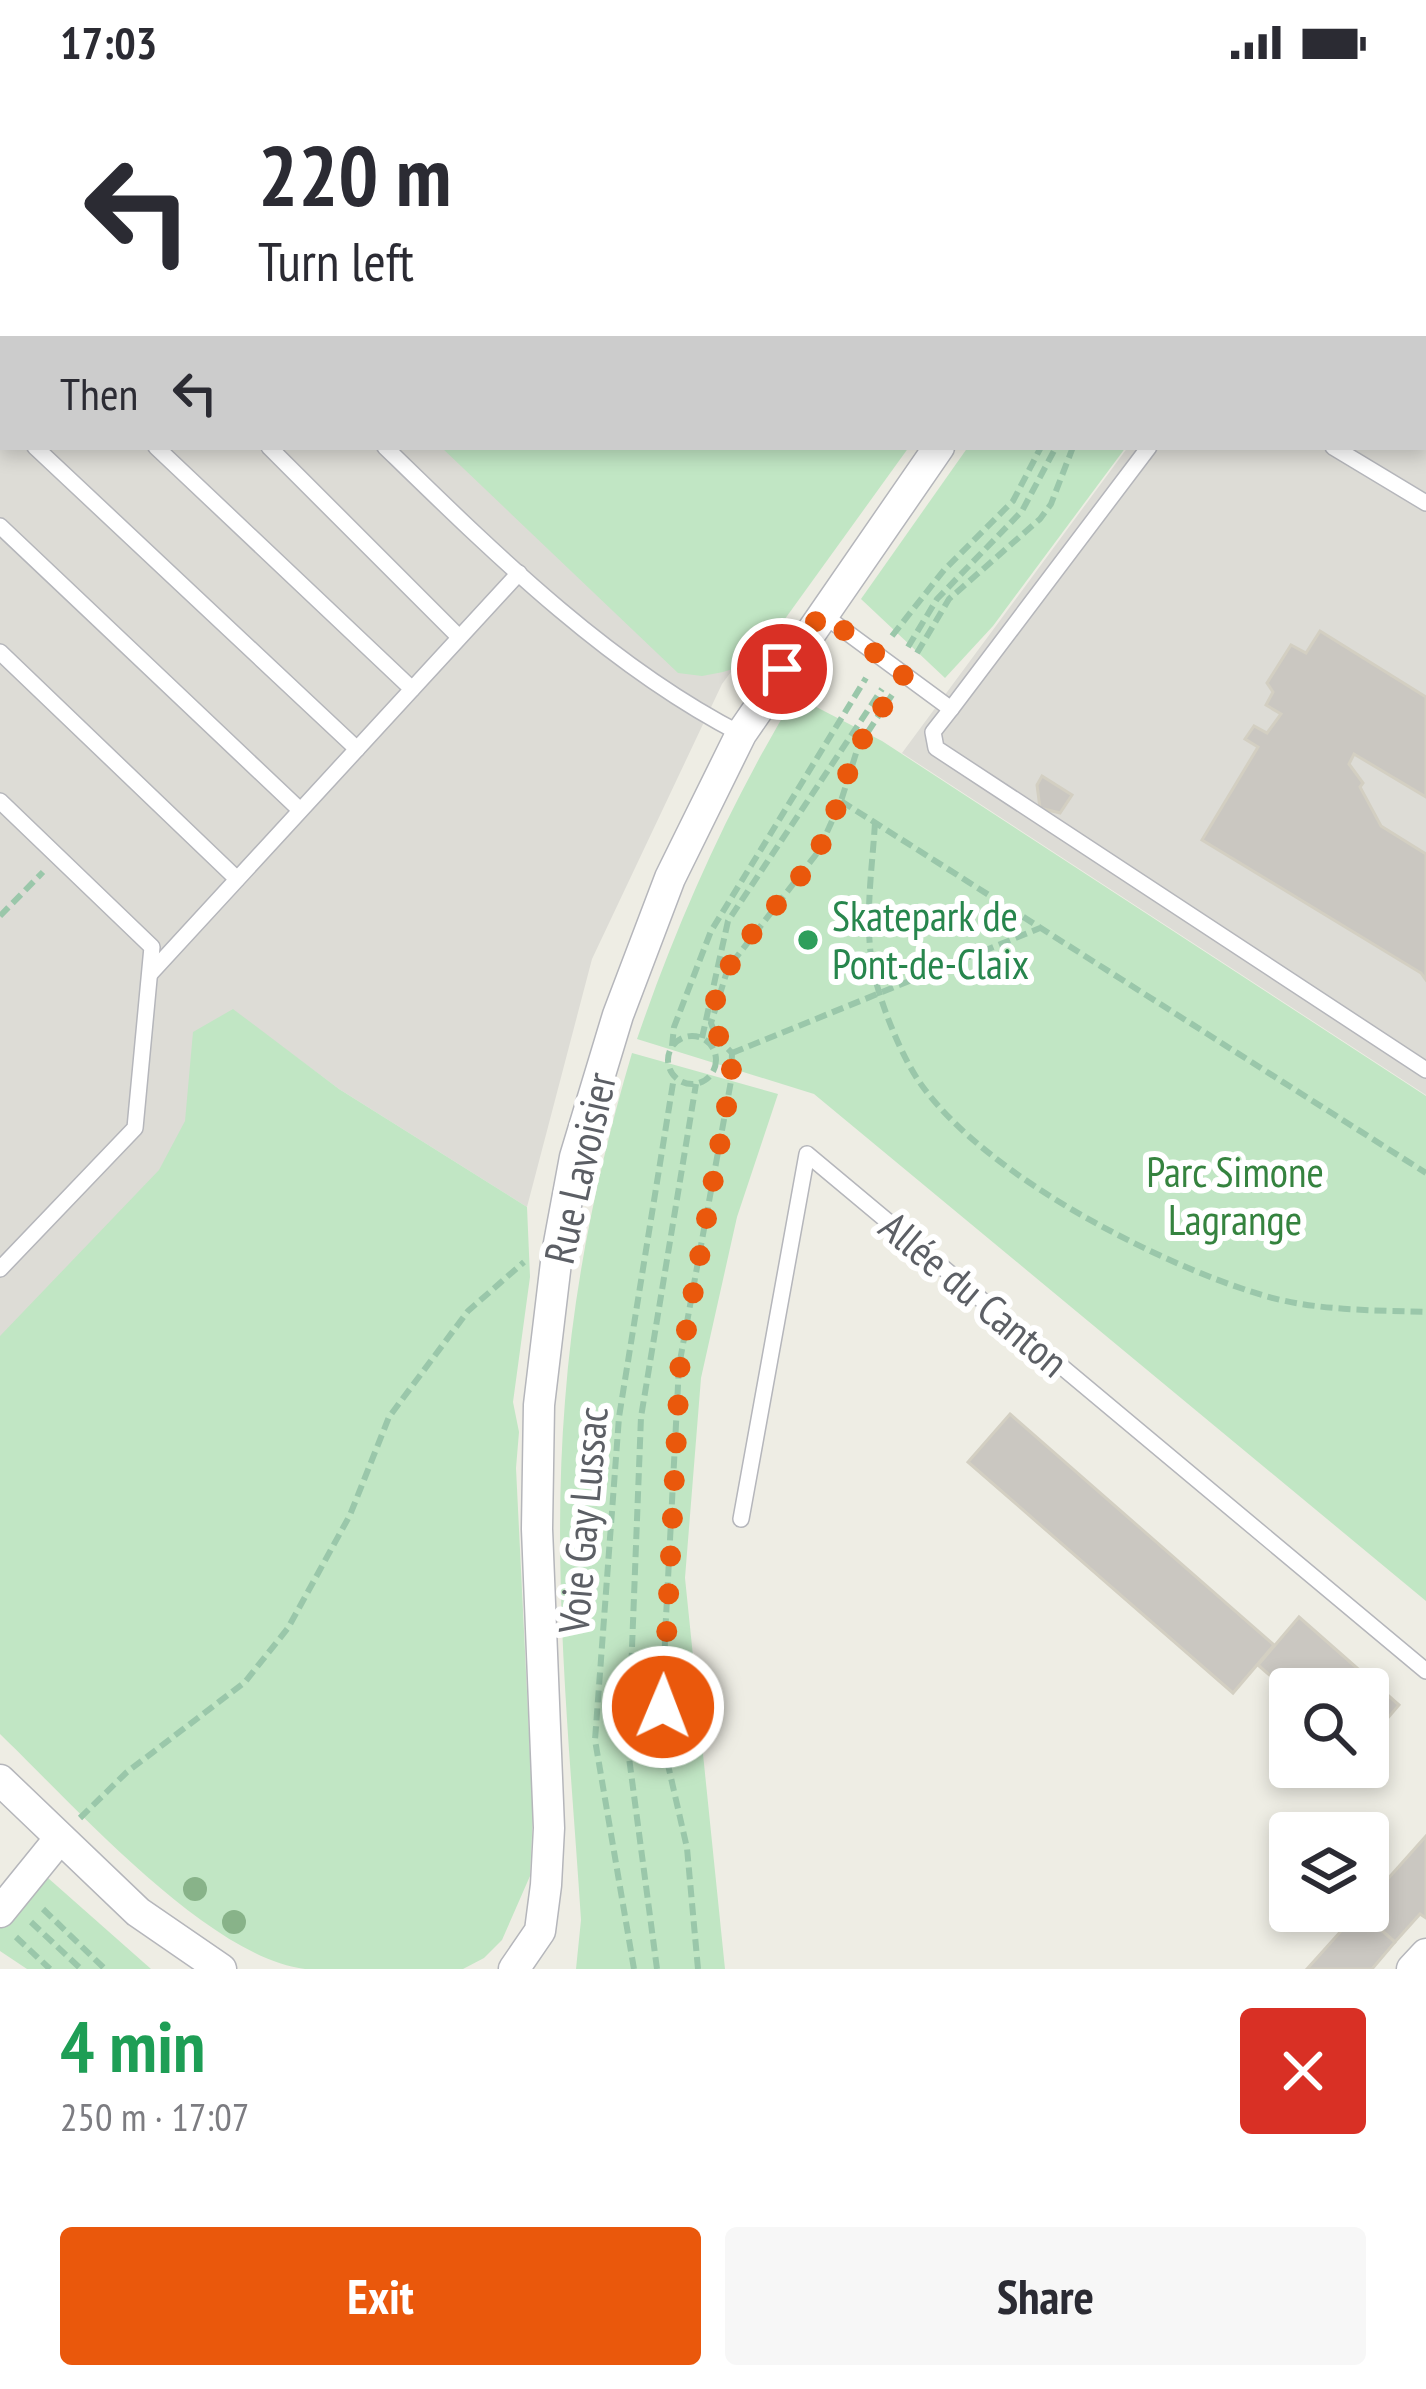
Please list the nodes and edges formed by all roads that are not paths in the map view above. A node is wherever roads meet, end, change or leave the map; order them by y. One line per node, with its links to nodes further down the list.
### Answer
1 (38, 450): 17 (lane)
2 (159, 450): 14 (lane)
3 (272, 450): 12 (lane)
4 (389, 450): 10 (lane)
5 (937, 450): 11 (street, Rue Lavoisier)
6 (1147, 450): 15 (lane)
7 (1339, 450): 8 (lane)
8 (1426, 503)
9 (0, 526): 19 (lane)
10 (519, 573): 12 (lane); 16 (lane)
11 (821, 614): 15 (lane); 16 (street, Rue Lavoisier)
12 (459, 637): 14 (lane)
13 (0, 652): 20 (lane)
14 (412, 689): 17 (lane)
15 (951, 709): 22 (lane)
16 (741, 734): 31 (street, Rue Lavoisier)
17 (357, 749): 19 (lane)
18 (0, 801): 21 (lane)
19 (301, 810): 20 (lane)
20 (237, 880): 21 (lane)
21 (150, 974): 23 (lane)
22 (1426, 1070)
23 (0, 1269)
24 (741, 1519): 25 (lane, Allée du Canton)
25 (1426, 1671)
26 (0, 1780): 27 (street)
27 (60, 1838): 28 (street); 30 (street)
28 (0, 1912)
29 (1426, 1954): 32 (street)
30 (220, 1969)
31 (514, 1969)
32 (1412, 1969)

